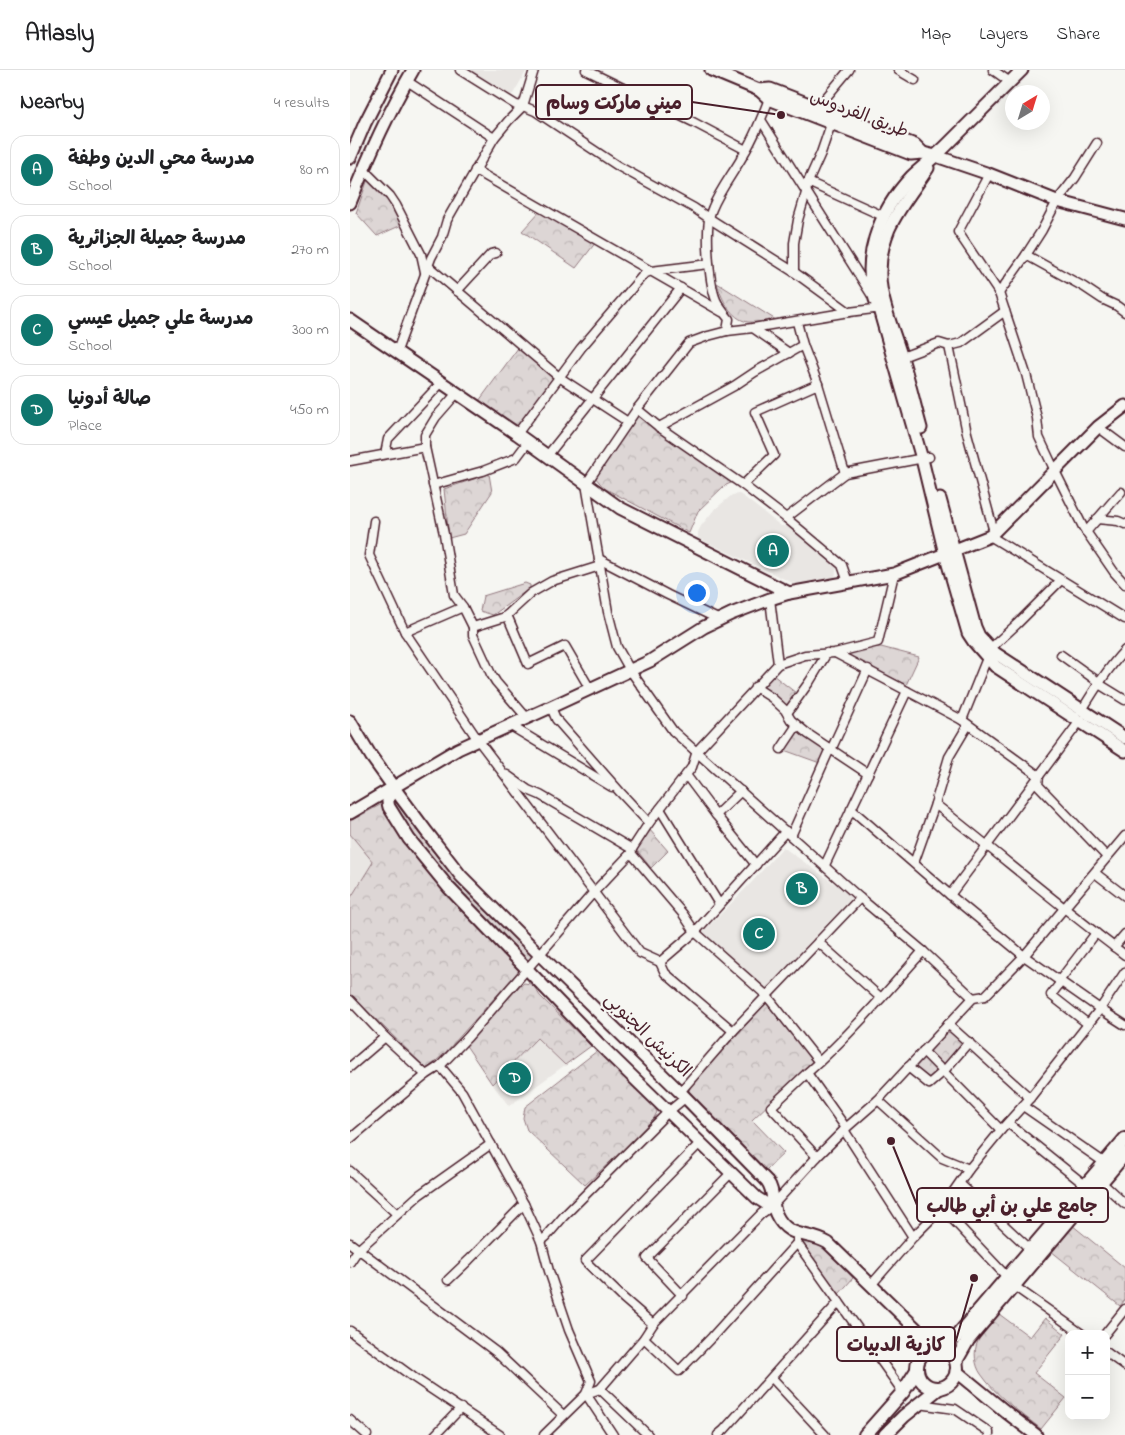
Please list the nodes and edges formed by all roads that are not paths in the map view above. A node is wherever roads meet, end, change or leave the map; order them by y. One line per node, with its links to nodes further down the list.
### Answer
1 (392, 70): 24 (main road)
2 (413, 70): 13 (main road)
3 (460, 70): 16 (street)
4 (534, 70): 16 (street)
5 (586, 70): 22 (street)
6 (711, 70): 11 (main road, طريق الفردوس)
7 (849, 70): 17 (street)
8 (898, 70): 12 (street)
9 (993, 70): 14 (street)
10 (1022, 70): 14 (main road)
11 (731, 75): 15 (main road, طريق الفردوس)
12 (915, 80)
13 (407, 81): 20 (street); 25 (main road)
14 (1010, 82): 23 (main road)
15 (771, 94): 17 (main road, طريق الفردوس); 18 (main road, طريق الفردوس); 19 (street)
16 (523, 106): 20 (street); 33 (street)
17 (818, 107): 18 (main road, طريق الفردوس)
18 (833, 119): 23 (main road, طريق الفردوس); 28 (street)
19 (761, 120): 22 (street); 29 (street)
20 (494, 138): 26 (street)
21 (1097, 143): 30 (street)
22 (746, 150): 33 (street)
23 (936, 156): 27 (main road, طريق الفردوس); 32 (main road); 44 (main road)
24 (350, 158)
25 (363, 169): 31 (main road); 38 (street)
26 (476, 170): 38 (street); 39 (street)
27 (988, 174): 30 (main road, طريق الفردوس); 43 (street)
28 (808, 182): 29 (street); 32 (street)
29 (806, 193): 40 (street); 44 (street)
30 (1057, 201): 34 (main road, طريق الفردوس); 36 (street)
31 (350, 203)
32 (883, 216): 44 (main road)
33 (710, 219): 37 (street); 40 (street)
34 (1125, 219)
35 (496, 253): 42 (street)
36 (1026, 255): 43 (street); 48 (street)
37 (709, 264): 39 (street); 46 (street)
38 (427, 269): 42 (street); 55 (street)
39 (651, 271): 41 (street); 58 (street)
40 (794, 272): 47 (street)
41 (681, 288): 46 (street); 62 (street)
42 (457, 291): 58 (street)
43 (999, 293): 45 (street)
44 (880, 305): 47 (street); 57 (main road); 74 (main road)
45 (1006, 311): 54 (street); 76 (street)
46 (722, 312): 52 (street)
47 (848, 312): 50 (street)
48 (1125, 312)
49 (350, 320): 55 (main road)
50 (797, 322): 51 (street); 53 (street)
51 (753, 328): 52 (street); 56 (street)
52 (727, 330): 64 (street)
53 (804, 345): 56 (street); 60 (street)
54 (949, 346): 57 (street); 87 (street)
55 (397, 351): 59 (main road)
56 (790, 353): 66 (street)
57 (902, 356): 74 (main road)
58 (559, 377): 62 (street); 68 (street)
59 (442, 382): 61 (main road); 72 (street)
60 (818, 384): 77 (street); 80 (street)
61 (457, 393): 68 (main road); 70 (street)
62 (592, 400): 65 (street); 73 (street)
63 (1125, 406): 67 (main road)
64 (636, 409): 65 (street); 66 (street)
65 (628, 422): 78 (street)
66 (659, 427): 80 (street)
67 (1098, 427): 71 (street); 76 (main road)
68 (517, 434): 69 (main road)
69 (528, 442): 73 (main road); 79 (street)
70 (425, 447): 72 (street); 79 (street)
71 (1125, 447)
72 (384, 454): 75 (street)
73 (547, 456): 78 (main road)
74 (926, 458): 77 (street); 88 (main road)
75 (350, 460)
76 (1055, 471): 86 (street); 87 (main road)
77 (845, 473): 82 (street)
78 (586, 484): 89 (street); 94 (main road)
79 (433, 485): 96 (street)
80 (743, 485): 82 (street)
81 (1121, 492): 83 (street)
82 (786, 518): 92 (street)
83 (1097, 519): 85 (street); 86 (street)
84 (374, 521): 101 (street)
85 (1125, 524)
86 (1086, 532): 93 (street)
87 (992, 534): 88 (main road); 91 (street)
88 (949, 553): 90 (main road); 105 (main road)
89 (599, 562): 97 (street); 99 (street); 109 (street)
90 (894, 574): 92 (main road); 104 (street)
91 (1061, 580): 98 (street); 105 (street)
92 (848, 582): 94 (main road)
93 (1125, 584)
94 (790, 593): 95 (main road)
95 (770, 599): 99 (main road); 107 (street)
96 (463, 607): 100 (street); 101 (street)
97 (507, 615): 100 (street); 112 (street)
98 (1125, 619)
99 (720, 620): 109 (main road)
100 (473, 627): 118 (street)
101 (405, 632): 124 (street)
102 (1125, 650): 110 (street)
103 (826, 653): 104 (street); 107 (street); 116 (street)
104 (835, 653): 108 (street)
105 (989, 653): 117 (main road); 120 (street)
106 (1061, 655): 110 (street)
107 (778, 664): 111 (street)
108 (868, 669): 113 (street); 126 (street)
109 (630, 670): 112 (main road); 127 (street)
110 (1099, 683): 114 (street); 117 (street)
111 (755, 687): 116 (street); 127 (street)
112 (590, 689): 115 (main road)
113 (906, 691): 120 (street); 131 (street)
114 (1125, 700)
115 (551, 707): 118 (main road); 134 (street)
116 (787, 713): 121 (street)
117 (1081, 716): 123 (main road); 128 (main road); 132 (street)
118 (527, 718): 122 (main road)
119 (350, 721): 133 (main road, الكرنيش الجنوبي)
120 (965, 722): 132 (street); 136 (street)
121 (797, 725): 125 (street); 126 (street)
122 (511, 726): 124 (main road); 134 (street)
123 (1125, 738)
124 (478, 740): 129 (street); 133 (main road)
125 (781, 749)
126 (831, 750): 131 (street); 142 (street)
127 (697, 751): 130 (street); 135 (street)
128 (1125, 752)
129 (500, 770): 145 (street); 151 (street)
130 (686, 774): 137 (street); 140 (street)
131 (868, 774): 138 (street)
132 (1038, 776): 144 (street); 146 (street)
133 (394, 788): 139 (main road); 163 (main road, الكرنيش الجنوبي); 167 (main road)
134 (618, 790): 141 (street)
135 (741, 791): 140 (street); 142 (street)
136 (936, 804): 144 (street); 147 (street)
137 (660, 809): 141 (street); 155 (street)
138 (851, 809): 147 (street); 149 (street)
139 (350, 813)
140 (716, 815): 148 (street)
141 (649, 823): 145 (street)
142 (788, 834): 148 (street); 149 (street)
143 (1123, 842): 146 (street)
144 (988, 845): 152 (street); 156 (street)
145 (631, 851): 151 (street); 157 (street)
146 (1107, 857): 150 (street)
147 (914, 863): 152 (street)
148 (756, 865): 155 (street)
149 (824, 865): 154 (street)
150 (1095, 873): 153 (street); 156 (street)
151 (593, 893): 163 (street); 166 (street)
152 (950, 895): 165 (street)
153 (1125, 896)
154 (860, 898): 160 (street); 162 (street)
155 (719, 904): 157 (street)
156 (1064, 909): 158 (street); 165 (street)
157 (695, 932): 166 (street); 170 (street)
158 (1096, 933): 161 (street); 169 (street)
159 (1125, 934): 161 (street)
160 (818, 942): 170 (street); 171 (street)
161 (1114, 946): 164 (street)
162 (923, 951): 171 (street); 172 (street)
163 (540, 955): 167 (street); 189 (main road, الكرنيش الجنوبي)
164 (1125, 955)
165 (1024, 956): 169 (street); 172 (street)
166 (660, 962): 178 (street)
167 (528, 969): 184 (street); 193 (main road)
168 (1125, 972): 174 (street)
169 (1060, 981): 174 (street); 176 (street)
170 (767, 996): 178 (street); 182 (street)
171 (881, 998): 182 (street)
172 (973, 998): 175 (street)
173 (350, 1000): 179 (street)
174 (1100, 1010): 176 (street); 177 (street)
175 (948, 1024): 180 (street); 181 (street)
176 (1088, 1024): 190 (street)
177 (1125, 1026)
178 (733, 1031): 189 (street)
179 (385, 1036): 183 (street); 188 (street)
180 (969, 1042): 186 (street); 190 (street)
181 (923, 1051): 185 (street); 186 (street)
182 (820, 1062): 187 (street)
183 (350, 1066)
184 (440, 1066): 188 (street); 200 (street)
185 (908, 1067): 186 (street); 191 (street)
186 (944, 1070): 196 (street)
187 (807, 1073): 195 (street); 202 (street)
188 (426, 1075): 197 (street)
189 (682, 1095): 193 (street); 212 (main road, الكرنيش الجنوبي)
190 (1030, 1098): 192 (street)
191 (878, 1100): 195 (street); 204 (street)
192 (1023, 1106): 194 (street); 203 (street)
193 (668, 1112): 199 (main road); 217 (street)
194 (1008, 1123): 196 (street); 209 (street)
195 (845, 1129): 202 (street); 215 (street)
196 (1001, 1130): 204 (street)
197 (350, 1139)
198 (1125, 1139): 203 (main road)
199 (700, 1143): 206 (main road); 228 (street)
200 (491, 1144): 210 (street); 214 (street)
201 (1125, 1154): 207 (main road)
202 (817, 1157): 212 (street)
203 (1106, 1163): 209 (main road)
204 (969, 1169): 208 (street)
205 (350, 1171): 214 (street)
206 (731, 1173): 212 (main road); 225 (street)
207 (1101, 1182): 211 (street); 223 (main road)
208 (960, 1184): 213 (street); 220 (street)
209 (1085, 1185): 220 (main road)
210 (524, 1204): 217 (street); 222 (street)
211 (1125, 1204)
212 (773, 1205): 216 (main road, الكرنيش الجنوبي); 225 (street)
213 (942, 1208): 215 (street); 223 (street)
214 (397, 1214): 219 (street)
215 (913, 1237): 224 (street)
216 (796, 1238): 224 (main road, الكرنيش الجنوبي); 226 (street); 232 (street)
217 (541, 1240): 242 (street)
218 (350, 1244): 219 (street)
219 (358, 1250): 221 (street); 245 (street)
220 (1031, 1250): 223 (main road)
221 (350, 1262)
222 (448, 1280)
223 (1011, 1282): 229 (street); 233 (main road); 235 (main road)
224 (871, 1285): 233 (main road, الكرنيش الجنوبي)
225 (683, 1296): 228 (street)
226 (839, 1302): 238 (street); 241 (street)
227 (1125, 1309): 230 (street)
228 (653, 1324): 232 (street)
229 (1077, 1330)
230 (1108, 1330)
231 (350, 1331): 244 (street)
232 (644, 1338): 240 (street)
233 (940, 1349): 235 (main road); 237 (main road)
234 (1110, 1355): 236 (street)
235 (956, 1366): 239 (main road); 258 (main road)
236 (1125, 1366)
237 (917, 1370): 239 (main road); 241 (main road)
238 (772, 1378): 253 (street); 254 (street)
239 (939, 1388): 243 (main road)
240 (600, 1389): 242 (street); 252 (street)
241 (903, 1392): 255 (main road)
242 (586, 1394): 245 (street); 251 (street)
243 (918, 1404): 256 (main road); 257 (street)
244 (461, 1408): 248 (street); 249 (street)
245 (563, 1415): 250 (street)
246 (350, 1420): 247 (street)
247 (367, 1435)
248 (435, 1435)
249 (500, 1435)
250 (544, 1435)
251 (613, 1435)
252 (648, 1435)
253 (718, 1435)
254 (825, 1435)
255 (865, 1435)
256 (886, 1435)
257 (989, 1435)
258 (1036, 1435)

